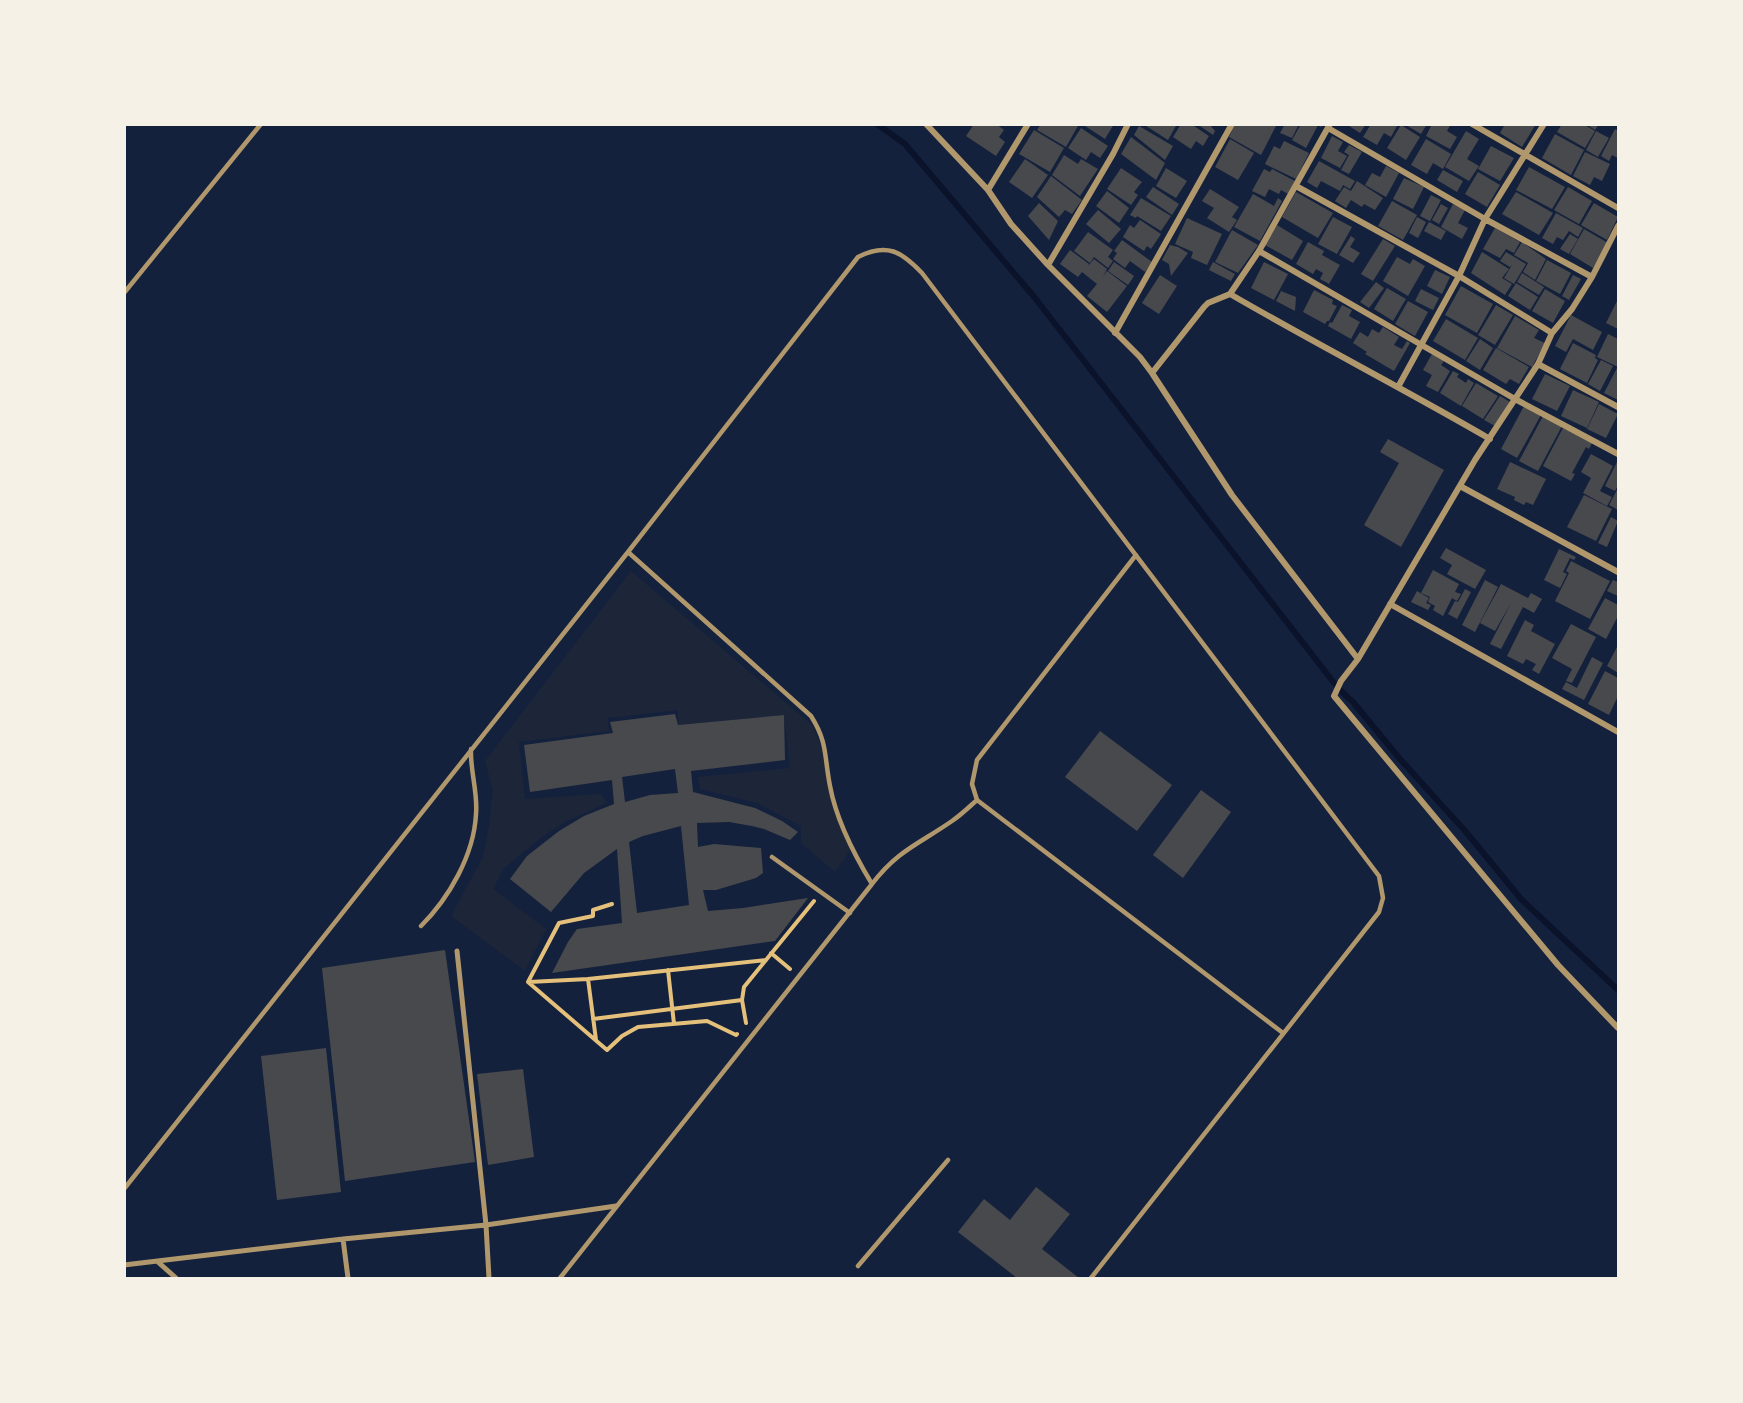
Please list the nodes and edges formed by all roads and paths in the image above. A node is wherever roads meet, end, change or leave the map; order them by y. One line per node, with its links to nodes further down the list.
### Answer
1 (261, 124): 19 (lane)
2 (927, 124): 11 (street)
3 (1028, 124): 11 (street)
4 (1128, 124): 16 (street)
5 (1232, 124): 21 (street)
6 (1472, 124): 9 (street)
7 (1544, 124): 9 (street)
8 (1329, 126): 10 (street); 13 (street)
9 (1527, 155): 12 (street); 13 (street)
10 (1296, 186): 15 (street); 17 (street)
11 (988, 189): 16 (street)
12 (1618, 208)
13 (1485, 219): 17 (street); 18 (street)
14 (1618, 226): 18 (street)
15 (1259, 251): 20 (street); 23 (street)
16 (1048, 265): 21 (street)
17 (1459, 276): 22 (street); 23 (street)
18 (1592, 277): 22 (street)
19 (124, 293)
20 (1230, 294): 25 (street); 26 (street)
21 (1115, 333): 25 (street)
22 (1552, 333): 24 (street)
23 (1421, 345): 26 (street); 27 (street)
24 (1538, 364): 27 (street); 28 (street)
25 (1152, 373): 36 (street)
26 (1398, 387): 29 (street)
27 (1515, 399): 29 (street); 30 (street)
28 (1618, 407)
29 (1490, 439): 31 (street)
30 (1618, 454)
31 (1460, 486): 34 (street); 35 (street)
32 (628, 552): 33 (lane); 38 (lane); 41 (lane)
33 (1136, 555): 39 (lane); 60 (lane)
34 (1618, 572)
35 (1390, 604): 36 (street); 37 (street)
36 (1358, 659): 59 (street)
37 (1618, 732)
38 (471, 749): 45 (lane); 63 (lane)
39 (977, 800): 41 (lane); 60 (lane)
40 (772, 857): 42 (lane)
41 (872, 884): 44 (lane)
42 (821, 892): 44 (lane); 47 (path)
43 (612, 904): 52 (path)
44 (850, 913): 64 (lane)
45 (421, 926)
46 (457, 951): 65 (street)
47 (771, 953): 48 (path); 50 (path)
48 (766, 960): 49 (path); 53 (path)
49 (668, 970): 51 (path); 54 (path)
50 (791, 971)
51 (588, 978): 52 (path); 56 (path)
52 (528, 982): 61 (path)
53 (742, 1000): 54 (path); 57 (path)
54 (672, 1009): 56 (path); 58 (path)
55 (754, 1013): 57 (path)
56 (593, 1019): 61 (path)
57 (747, 1022): 58 (path)
58 (675, 1024): 61 (path)
59 (1618, 1028)
60 (1282, 1033): 74 (lane)
61 (596, 1041)
62 (948, 1160): 69 (lane)
63 (124, 1189)
64 (616, 1206): 65 (street); 73 (lane)
65 (486, 1226): 66 (street); 72 (street)
66 (343, 1239): 67 (street); 71 (street)
67 (158, 1262): 68 (street); 70 (street)
68 (124, 1265)
69 (858, 1266)
70 (176, 1278)
71 (348, 1278)
72 (489, 1278)
73 (560, 1278)
74 (1091, 1278)

